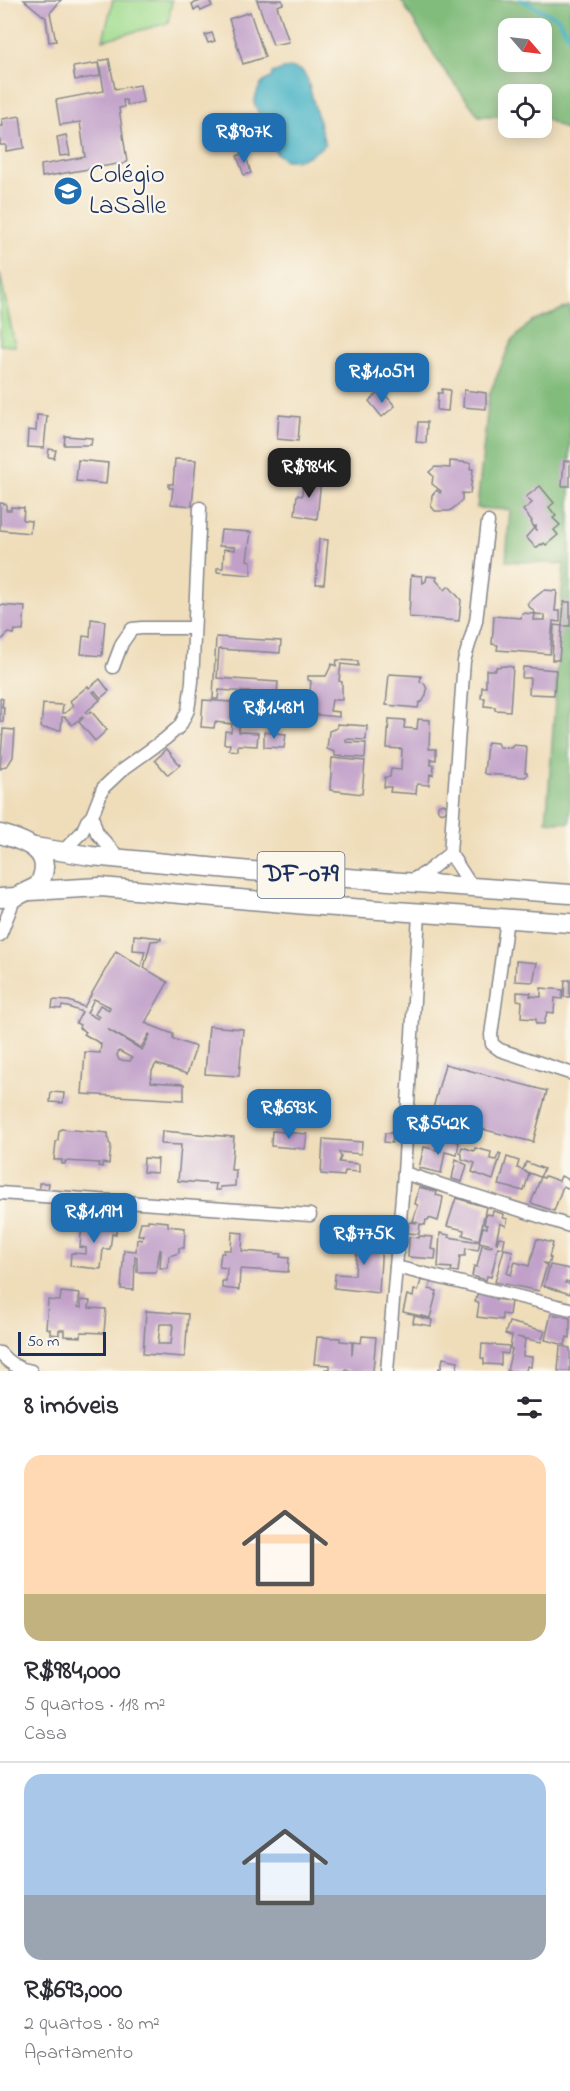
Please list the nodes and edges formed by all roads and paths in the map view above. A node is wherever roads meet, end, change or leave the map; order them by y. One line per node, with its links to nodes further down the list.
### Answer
1 (200, 508): 3 (street)
2 (488, 522): 9 (street)
3 (194, 628): 4 (street); 5 (street)
4 (113, 667)
5 (92, 816): 8 (street); 10 (street)
6 (0, 834): 7 (main road, DF-079)
7 (34, 847): 8 (main road, DF-079); 14 (main road)
8 (62, 853): 10 (main road, DF-079)
9 (450, 853): 11 (street); 12 (street)
10 (119, 858): 11 (main road, DF-079)
11 (406, 882): 12 (main road, DF-079)
12 (472, 887): 13 (main road, DF-079)
13 (570, 894)
14 (15, 895): 15 (main road, DF-079); 18 (street)
15 (419, 914): 16 (main road, DF-079); 20 (street)
16 (507, 920): 17 (main road, DF-079); 19 (street)
17 (570, 923)
18 (0, 935)
19 (570, 1073)
20 (404, 1173): 23 (street); 24 (street)
21 (0, 1193): 22 (street)
22 (310, 1215)
23 (570, 1226)
24 (396, 1267): 25 (street); 28 (street)
25 (570, 1309)
26 (0, 1353): 27 (street)
27 (31, 1371)
28 (387, 1371)

